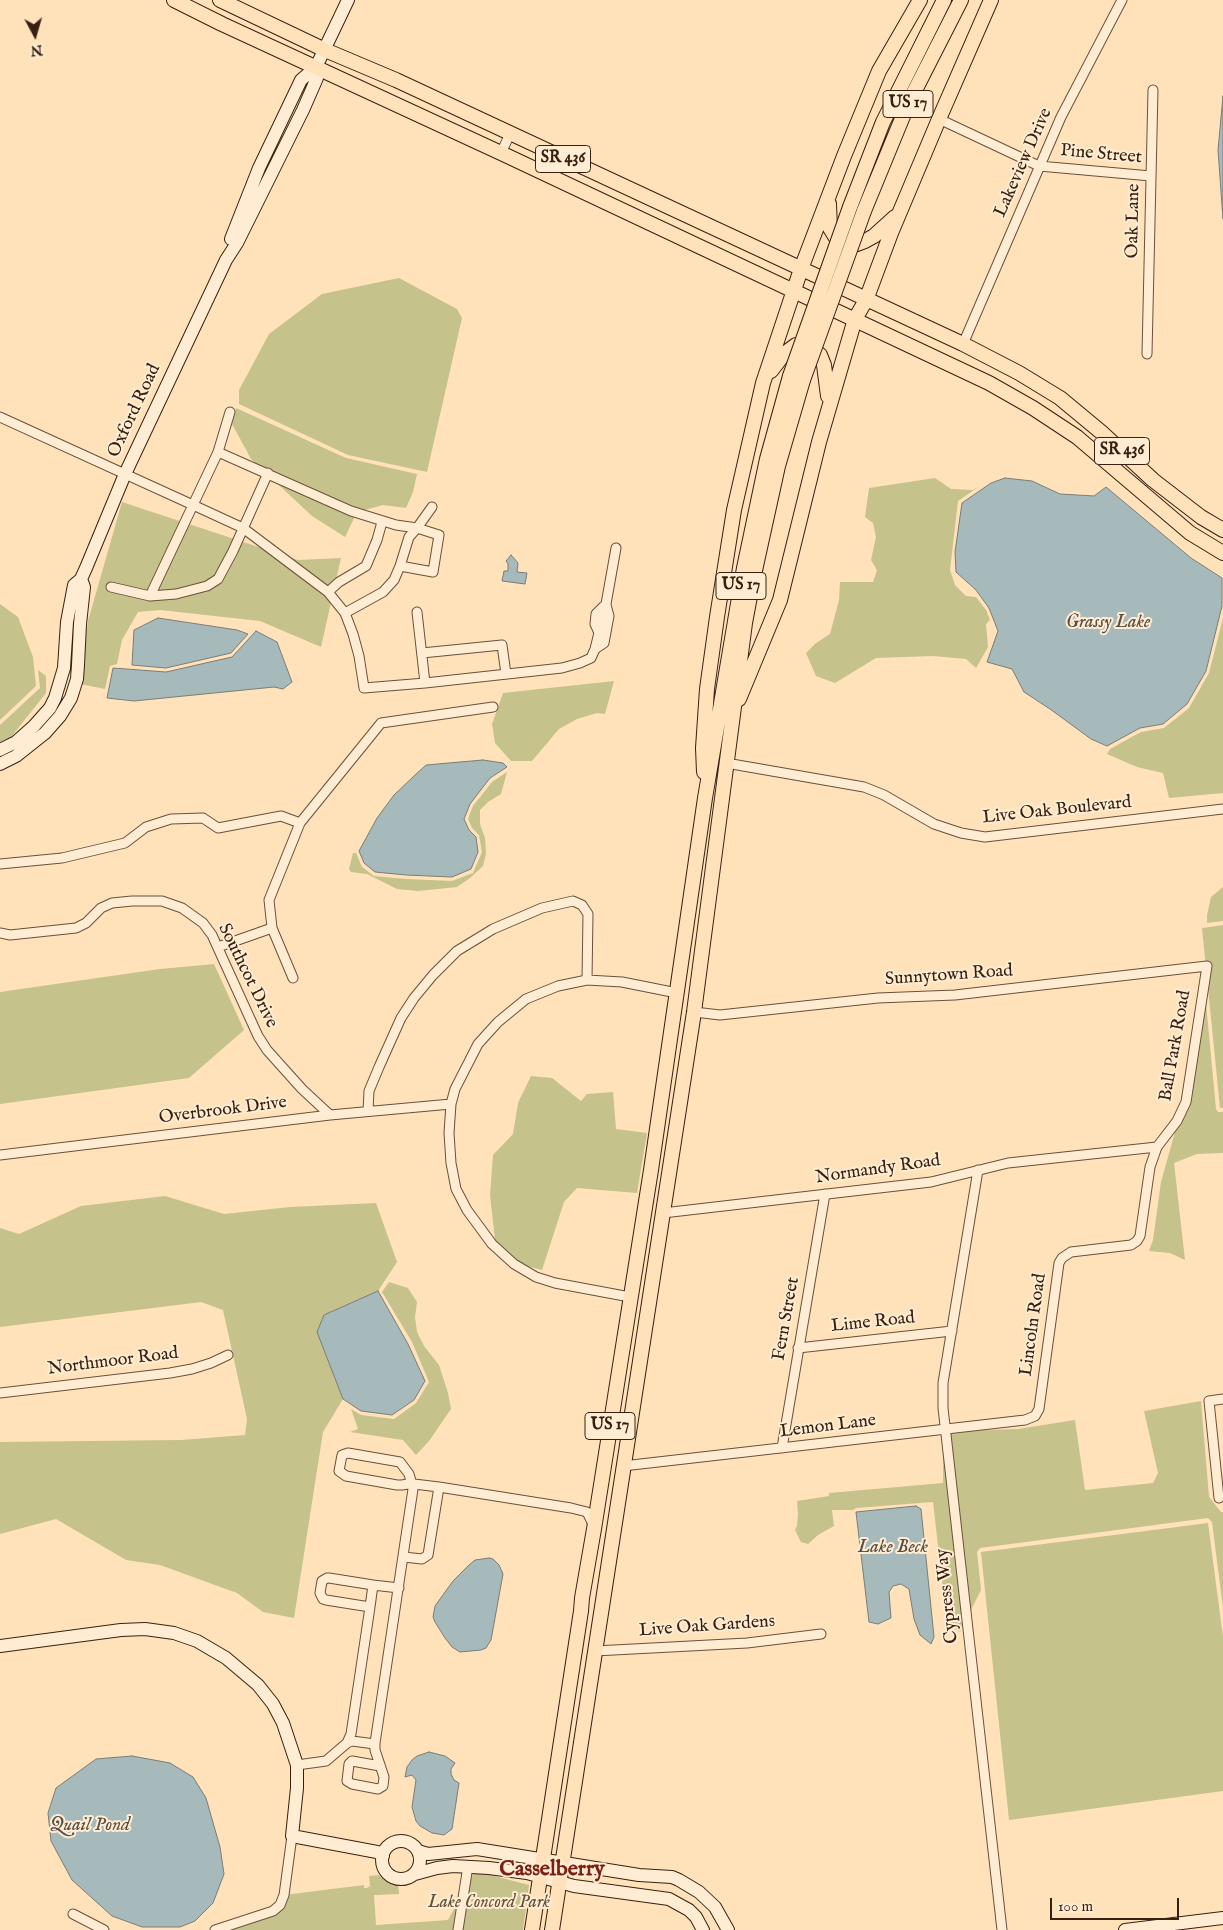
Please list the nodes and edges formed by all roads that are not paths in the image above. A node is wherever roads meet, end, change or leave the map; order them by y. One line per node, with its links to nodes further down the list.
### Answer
1 (174, 0): 10 (main road, SR 436)
2 (220, 0): 9 (main road, SR 436)
3 (348, 0): 9 (street, Oxford Road)
4 (920, 0): 17 (main road)
5 (944, 0): 18 (main road, US 17)
6 (961, 0): 18 (main road, US 17)
7 (991, 0): 12 (main road)
8 (1122, 0): 15 (street, Lakeview Drive)
9 (325, 50): 10 (street, Oxford Road); 13 (main road, SR 436)
10 (316, 67): 14 (main road, SR 436); 33 (street, Oxford Road)
11 (1153, 90): 16 (street, Oak Lane)
12 (939, 119): 15 (street, Pine Street); 19 (main road)
13 (510, 134): 14 (street); 20 (main road, SR 436)
14 (501, 153): 21 (main road, SR 436)
15 (1039, 166): 16 (street, Pine Street); 24 (street, Lakeview Drive)
16 (1151, 176): 25 (street, Oak Lane)
17 (829, 194): 19 (main road); 20 (main road)
18 (857, 209): 26 (main road, US 17, bridge)
19 (899, 213): 22 (main road)
20 (801, 269): 21 (main road); 22 (main road, SR 436)
21 (794, 290): 23 (main road, SR 436); 27 (main road)
22 (866, 300): 23 (main road); 24 (main road, SR 436)
23 (855, 320): 28 (main road); 35 (main road, SR 436)
24 (963, 344): 34 (main road, SR 436)
25 (1147, 354)
26 (796, 378): 55 (main road, US 17); 59 (main road, US 17)
27 (763, 382): 28 (main road); 59 (main road)
28 (829, 407): 55 (main road)
29 (230, 412): 31 (street)
30 (0, 417): 33 (street)
31 (218, 452): 32 (street); 36 (street)
32 (268, 473): 38 (street); 39 (street)
33 (125, 474): 36 (street); 45 (street, Oxford Road)
34 (1153, 480): 35 (street); 41 (main road, SR 436)
35 (1142, 494): 43 (main road, SR 436)
36 (193, 505): 39 (street); 48 (street)
37 (432, 507): 40 (street)
38 (382, 522): 40 (street); 47 (street)
39 (243, 528): 47 (street); 48 (street)
40 (417, 528): 44 (street); 44 (street)
41 (1223, 530)
42 (616, 548): 52 (street)
43 (1223, 553)
44 (400, 566): 50 (street)
45 (81, 579): 56 (street, Oxford Road); 58 (street, Oxford Road)
46 (111, 587): 48 (street)
47 (328, 592): 50 (street)
48 (150, 596)
49 (417, 612): 51 (street)
50 (345, 614): 53 (street)
51 (422, 653): 52 (street); 53 (street)
52 (506, 674): 53 (street)
53 (425, 683)
54 (493, 706): 61 (street)
55 (733, 713): 57 (main road, US 17)
56 (0, 750)
57 (726, 763): 60 (street, Live Oak Boulevard); 71 (main road, US 17)
58 (0, 764)
59 (705, 798): 67 (main road, US 17)
60 (1223, 809)
61 (300, 823): 62 (street); 63 (street)
62 (0, 864)
63 (272, 928): 65 (street); 68 (street)
64 (0, 933): 65 (street, Southcot Drive)
65 (218, 947): 74 (street, Southcot Drive)
66 (1207, 966): 71 (street, Sunnytown Road); 75 (street, Ball Park Road)
67 (680, 970): 70 (main road, US 17); 71 (main road)
68 (293, 978)
69 (587, 980): 70 (street); 72 (street); 73 (street)
70 (677, 993): 77 (main road, US 17)
71 (694, 1012): 80 (main road, US 17)
72 (451, 1104): 73 (street, Overbrook Drive); 82 (street)
73 (368, 1111): 74 (street, Overbrook Drive)
74 (330, 1115): 76 (street, Overbrook Drive)
75 (1157, 1147): 78 (street, Normandy Road); 81 (street, Ball Park Road)
76 (0, 1155)
77 (650, 1170): 80 (main road); 82 (main road, US 17)
78 (978, 1170): 79 (street, Normandy Road); 83 (street, Cypress Way)
79 (825, 1194): 80 (street, Normandy Road); 85 (street, Fern Street)
80 (663, 1213): 84 (main road, US 17)
81 (1137, 1242): 90 (street, Lincoln Road)
82 (630, 1298): 84 (main road); 87 (main road, US 17)
83 (952, 1331): 85 (street, Lime Road); 91 (street, Cypress Way)
84 (644, 1333): 93 (main road, US 17)
85 (798, 1348): 92 (street, Fern Street)
86 (228, 1355): 88 (street, Northmoor Road)
87 (618, 1375): 93 (main road); 94 (main road, US 17)
88 (0, 1392)
89 (1223, 1399): 97 (street)
90 (1034, 1416): 91 (street, Lemon Lane)
91 (946, 1430): 92 (street, Lemon Lane); 132 (street, Cypress Way)
92 (782, 1448): 93 (street, Lemon Lane)
93 (623, 1466): 100 (main road, US 17)
94 (602, 1478): 98 (main road, US 17); 100 (main road)
95 (412, 1484): 95 (street); 96 (street); 99 (street)
96 (439, 1487): 98 (street); 99 (street)
97 (1219, 1498)
98 (594, 1530): 104 (main road, US 17)
99 (404, 1557): 102 (street)
100 (609, 1562): 107 (main road, US 17)
101 (373, 1584): 102 (street); 103 (street); 103 (street)
102 (399, 1588): 109 (street)
103 (370, 1607): 108 (street)
104 (582, 1611): 107 (main road); 115 (main road, US 17)
105 (821, 1634): 107 (street, Live Oak Gardens)
106 (0, 1646): 110 (street)
107 (595, 1651): 116 (main road, US 17)
108 (347, 1743): 109 (street); 110 (street)
109 (375, 1744): 111 (street)
110 (297, 1765): 112 (street)
111 (380, 1766)
112 (292, 1832): 113 (street); 126 (street)
113 (385, 1851): 114 (street); 118 (street)
114 (418, 1851): 115 (street); 118 (street)
115 (543, 1859): 116 (street); 119 (main road, US 17)
116 (562, 1862): 120 (street); 121 (main road, US 17)
117 (468, 1866): 118 (street); 119 (street); 127 (street)
118 (415, 1874)
119 (540, 1877): 121 (street); 128 (main road, US 17)
120 (672, 1877): 122 (street); 131 (street)
121 (559, 1882): 122 (street); 129 (main road, US 17)
122 (656, 1897): 130 (street)
123 (72, 1914): 125 (street)
124 (1223, 1918): 133 (street)
125 (104, 1930)
126 (215, 1930)
127 (458, 1930)
128 (532, 1930)
129 (552, 1930)
130 (704, 1930)
131 (728, 1930)
132 (1002, 1930)
133 (1125, 1930)

